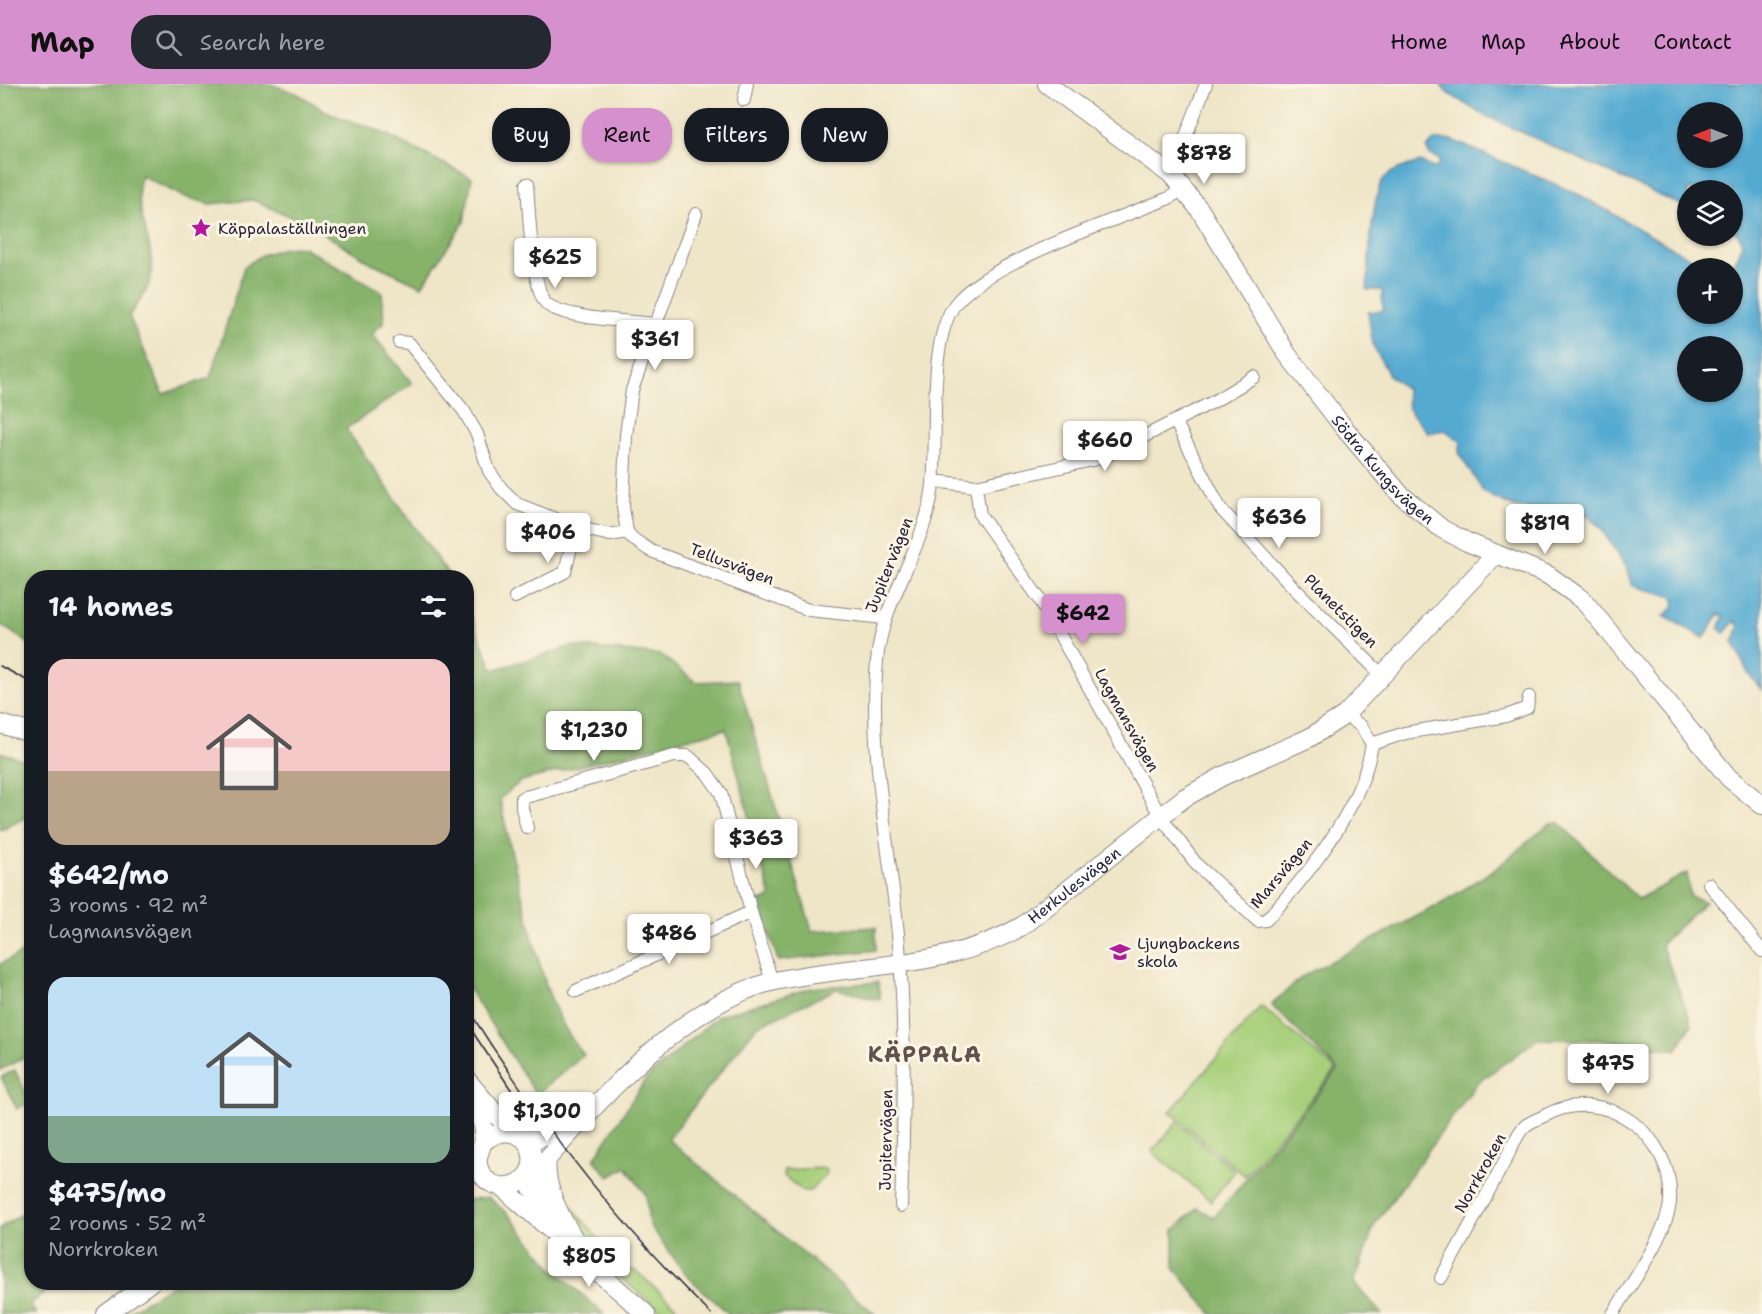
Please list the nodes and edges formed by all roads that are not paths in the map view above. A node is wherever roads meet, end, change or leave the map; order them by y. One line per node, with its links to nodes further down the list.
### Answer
1 (747, 84): 4 (street)
2 (1047, 84): 5 (street, Södra Kungsvägen)
3 (1206, 84): 5 (street)
4 (744, 100)
5 (1178, 182): 12 (street, Jupitervägen); 16 (street, Södra Kungsvägen)
6 (527, 184): 8 (street)
7 (696, 214): 8 (street)
8 (656, 324): 15 (street)
9 (399, 342): 14 (street)
10 (1254, 377): 11 (street)
11 (1175, 421): 13 (street); 19 (street, Planetstigen)
12 (933, 482): 13 (street); 18 (street, Jupitervägen)
13 (976, 486): 26 (street, Lagmansvägen)
14 (576, 527): 15 (street); 17 (street)
15 (627, 532): 18 (street, Tellusvägen)
16 (1496, 554): 19 (street, Herkulesvägen); 25 (street, Södra Kungsvägen)
17 (514, 597)
18 (884, 618): 31 (street, Jupitervägen)
19 (1383, 676): 21 (street, Herkulesvägen)
20 (1529, 697): 24 (street)
21 (1346, 714): 24 (street); 26 (street, Herkulesvägen)
22 (0, 723): 23 (street)
23 (24, 730)
24 (1372, 744): 26 (street, Marsvägen)
25 (1762, 806)
26 (1161, 817): 31 (street, Herkulesvägen)
27 (527, 828): 29 (street)
28 (1709, 884): 30 (street)
29 (751, 912): 32 (street); 33 (street)
30 (1762, 951)
31 (900, 963): 32 (street, Herkulesvägen); 42 (street, Jupitervägen)
32 (772, 982): 36 (street, Herkulesvägen)
33 (576, 991)
34 (474, 1088): 37 (street)
35 (474, 1106): 38 (street)
36 (595, 1106): 37 (street, Herkulesvägen); 39 (street, Herkulesvägen)
37 (515, 1134): 38 (street); 39 (street)
38 (475, 1156): 41 (street)
39 (536, 1166): 41 (street); 43 (street); 44 (street)
40 (474, 1184): 41 (street)
41 (496, 1185): 43 (street)
42 (901, 1206)
43 (557, 1236): 44 (street)
44 (602, 1275): 48 (street)
45 (1441, 1278): 49 (street, Norrkroken)
46 (140, 1290): 47 (street)
47 (106, 1314)
48 (646, 1314)
49 (1613, 1314)

